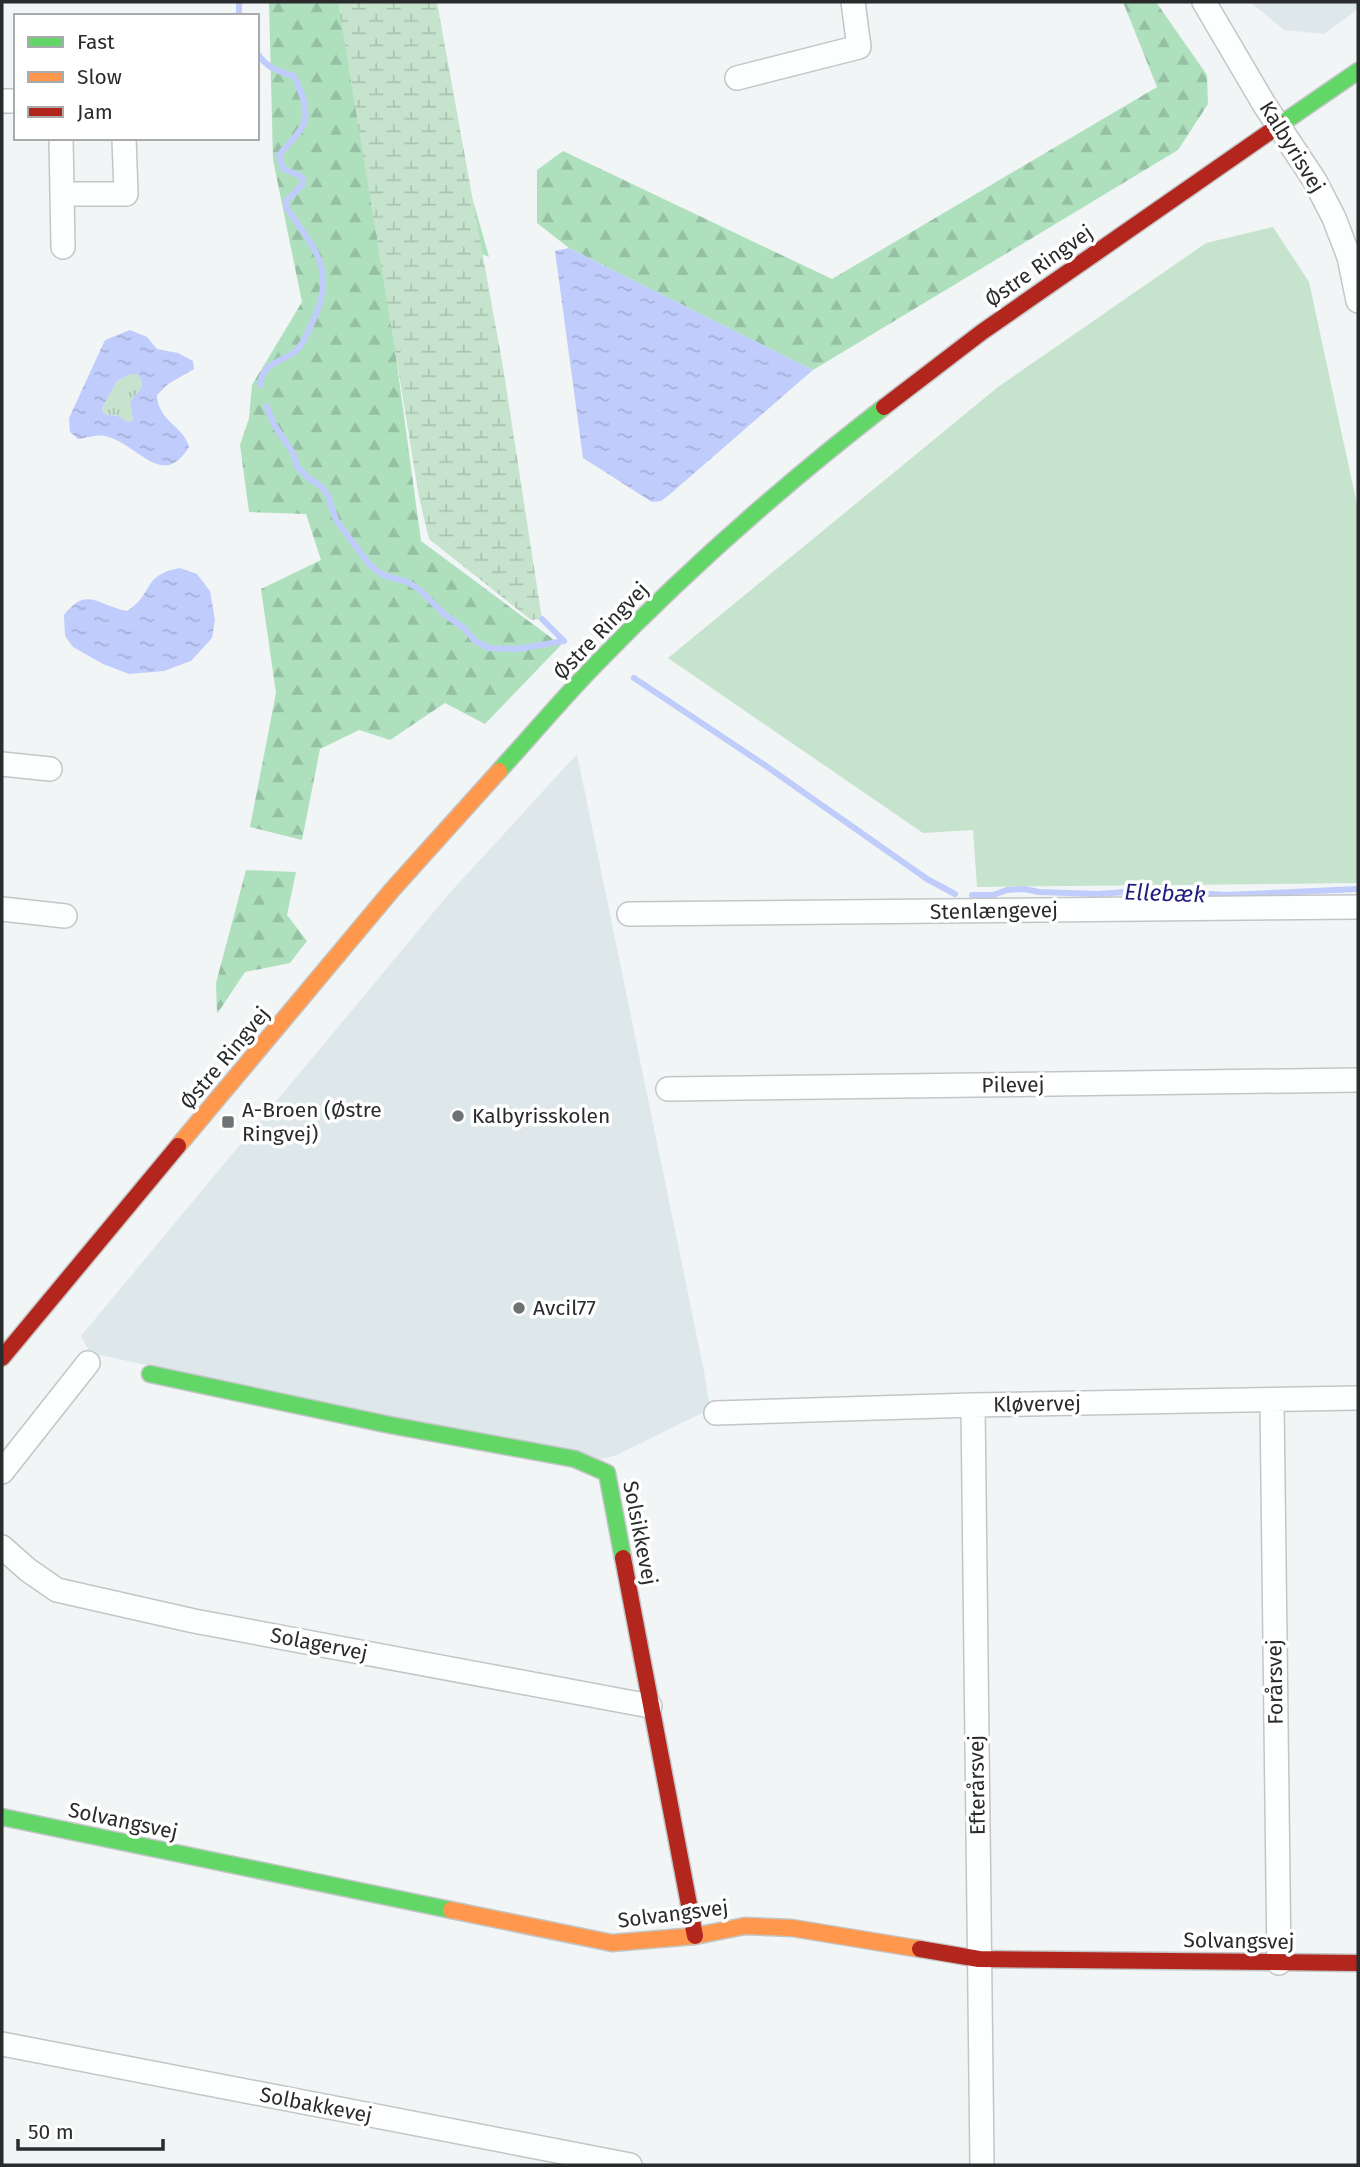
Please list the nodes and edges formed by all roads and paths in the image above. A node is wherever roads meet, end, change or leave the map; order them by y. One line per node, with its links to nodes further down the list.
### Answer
1 (853, 2): 4 (street)
2 (1204, 2): 5 (street, Kalbyrisvej)
3 (1358, 71): 5 (street, Østre Ringvej)
4 (737, 78)
5 (1278, 125): 10 (street, Kalbyrisvej); 20 (street, Østre Ringvej)
6 (61, 140): 8 (street)
7 (124, 140): 8 (street)
8 (62, 194): 9 (street)
9 (63, 247)
10 (1353, 256): 11 (street, Kalbyrisvej)
11 (1358, 301)
12 (2, 764): 13 (street)
13 (50, 769)
14 (1358, 907): 16 (street, Stenlængevej)
15 (2, 909): 17 (street)
16 (629, 914)
17 (65, 916)
18 (1358, 1080): 19 (street, Pilevej)
19 (668, 1089)
20 (2, 1358)
21 (88, 1363): 27 (street)
22 (150, 1374): 29 (street, Solsikkevej)
23 (1358, 1398): 24 (street, Kløvervej)
24 (1272, 1401): 25 (street, Kløvervej); 33 (street, Forårsvej)
25 (973, 1405): 26 (street, Kløvervej); 32 (street, Efterårsvej)
26 (716, 1413)
27 (2, 1472)
28 (2, 1547): 29 (street, Solagervej)
29 (650, 1706): 31 (street, Solsikkevej)
30 (2, 1817): 31 (street, Solvangsvej)
31 (695, 1936): 32 (street, Solvangsvej)
32 (979, 1959): 33 (street, Solvangsvej); 37 (street, Efterårsvej)
33 (1279, 1963): 34 (street, Solvangsvej)
34 (1358, 1963)
35 (2, 2044): 36 (street, Solbakkevej)
36 (630, 2165)
37 (982, 2165)

